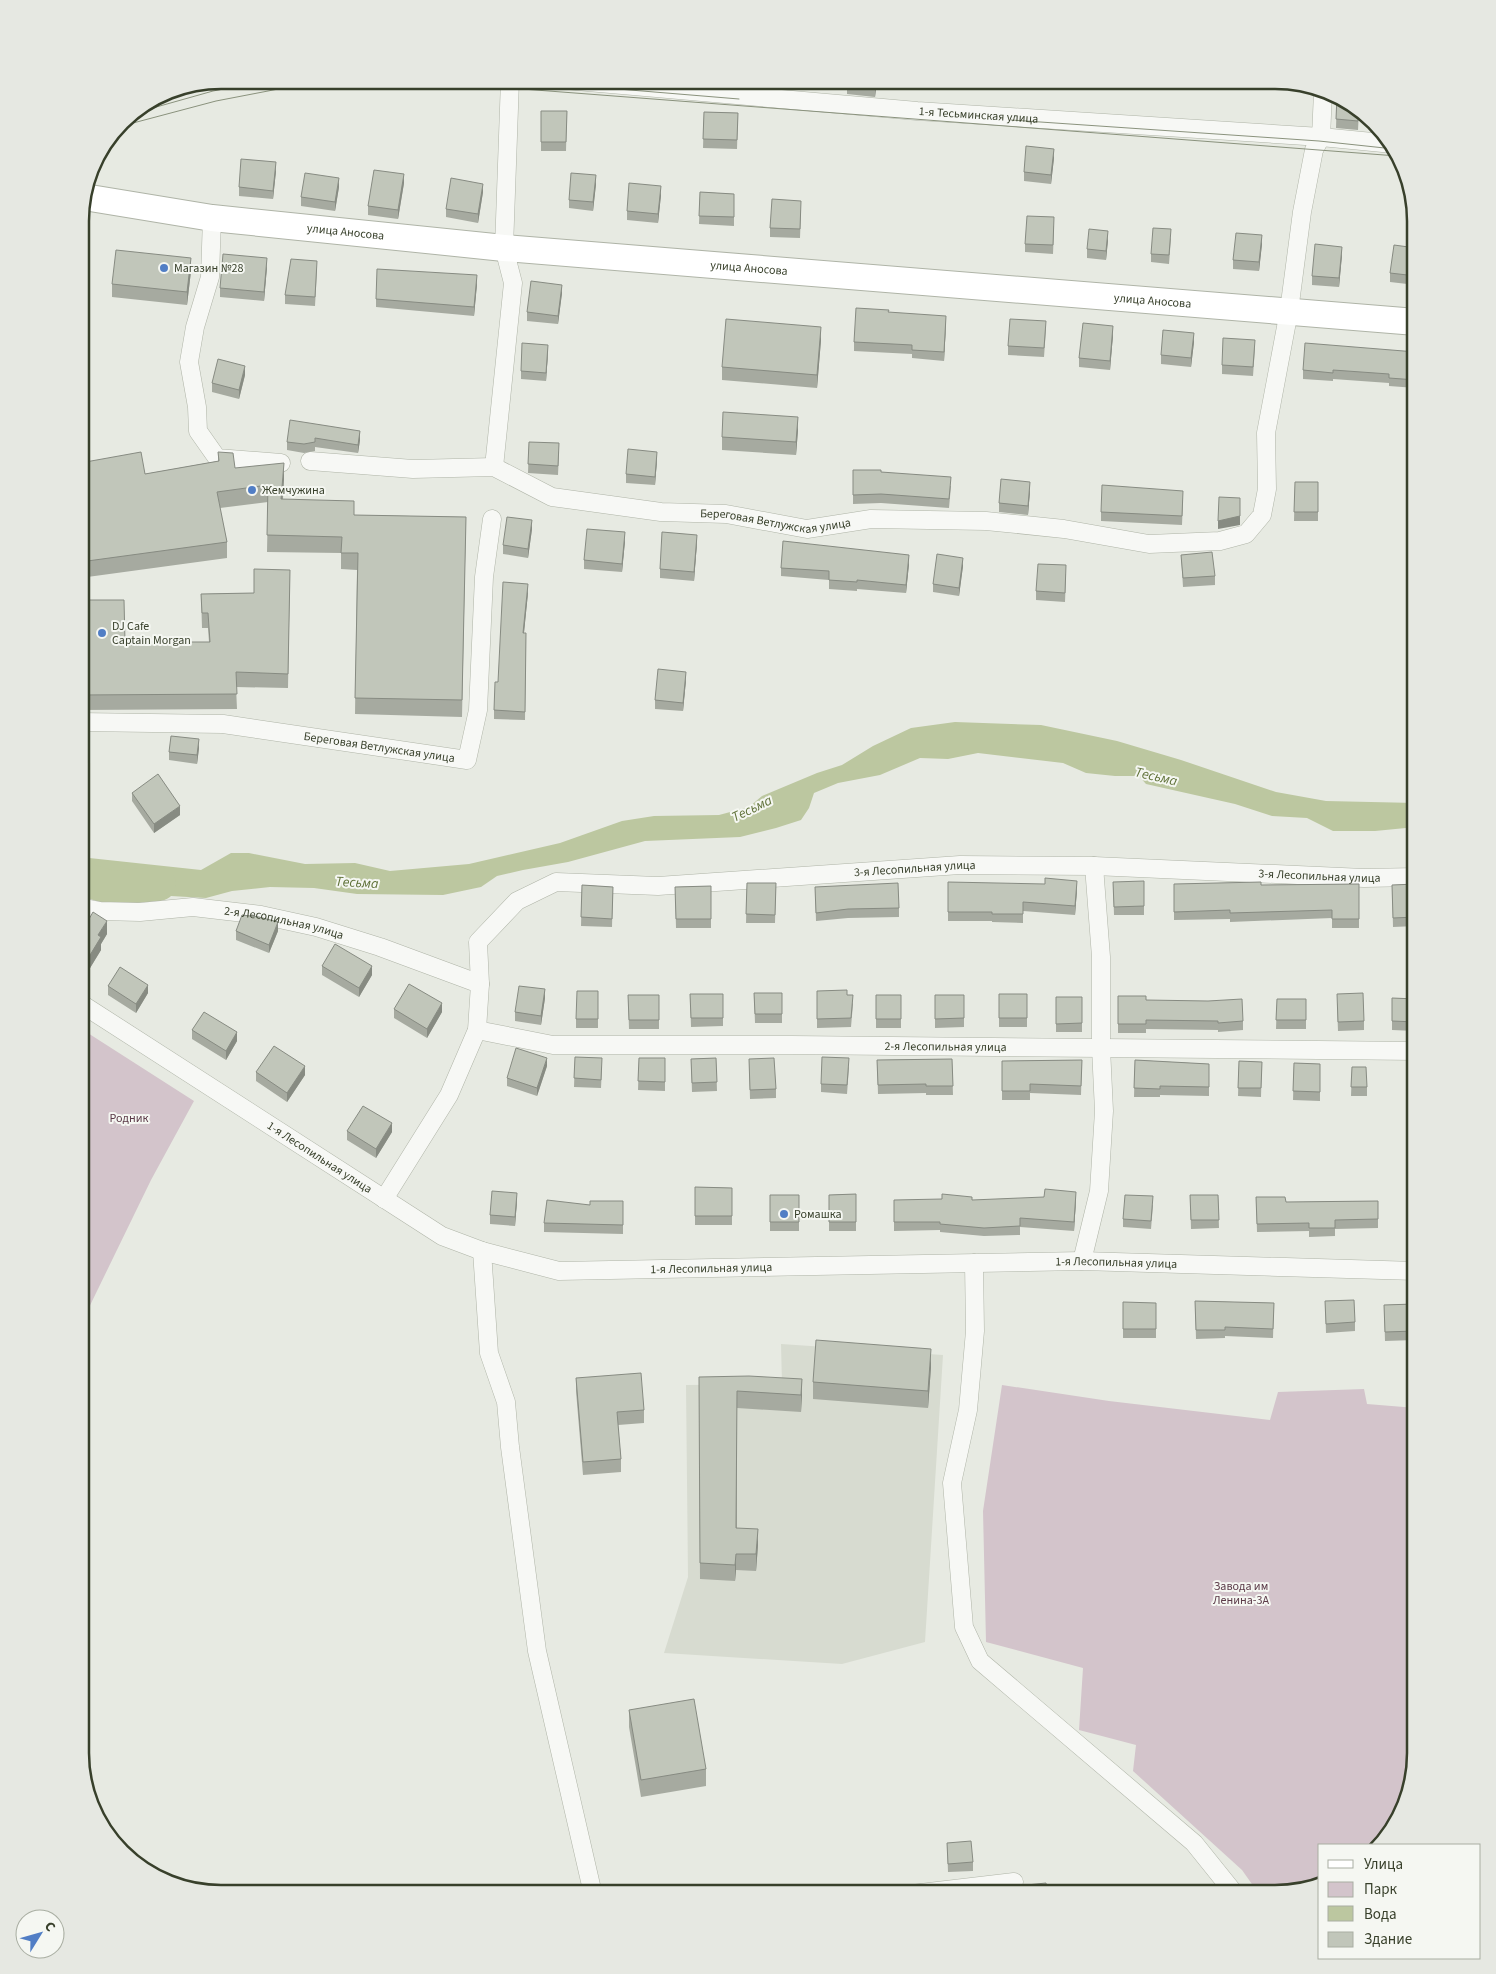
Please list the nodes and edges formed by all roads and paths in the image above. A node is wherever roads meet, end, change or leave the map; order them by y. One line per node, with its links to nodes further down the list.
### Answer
1 (510, 89): 8 (street)
2 (667, 89): 4 (street, 1-я Тесьминская улица)
3 (1324, 98): 4 (street)
4 (1321, 137): 5 (street, 1-я Тесьминская улица); 9 (street)
5 (1382, 143)
6 (91, 199): 7 (main road, улица Аносова)
7 (212, 218): 8 (main road, улица Аносова); 12 (street)
8 (504, 248): 9 (main road, улица Аносова); 13 (street)
9 (1289, 311): 10 (main road, улица Аносова); 13 (street, Береговая Ветлужская улица)
10 (1407, 321)
11 (310, 461): 13 (street, Береговая Ветлужская улица)
12 (281, 463)
13 (494, 467)
14 (492, 519): 15 (street, Береговая Ветлужская улица)
15 (89, 722)
16 (1094, 866): 17 (street, 3-я Лесопильная улица); 19 (street, 3-я Лесопильная улица); 22 (street)
17 (1407, 877)
18 (89, 909): 19 (street, 2-я Лесопильная улица)
19 (480, 984): 21 (street, 3-я Лесопильная улица)
20 (89, 1009): 24 (street, 1-я Лесопильная улица)
21 (477, 1030): 22 (street, 2-я Лесопильная улица); 24 (street, 3-я Лесопильная улица)
22 (1101, 1048): 23 (street, 2-я Лесопильная улица); 26 (street)
23 (1407, 1052)
24 (384, 1200): 25 (street, 1-я Лесопильная улица)
25 (482, 1251): 27 (street, 1-я Лесопильная улица); 30 (street)
26 (1082, 1261): 27 (street, 1-я Лесопильная улица); 28 (street, 1-я Лесопильная улица)
27 (974, 1263): 32 (street)
28 (1407, 1271)
29 (1014, 1882): 31 (street)
30 (591, 1885)
31 (988, 1885)
32 (1228, 1885)

